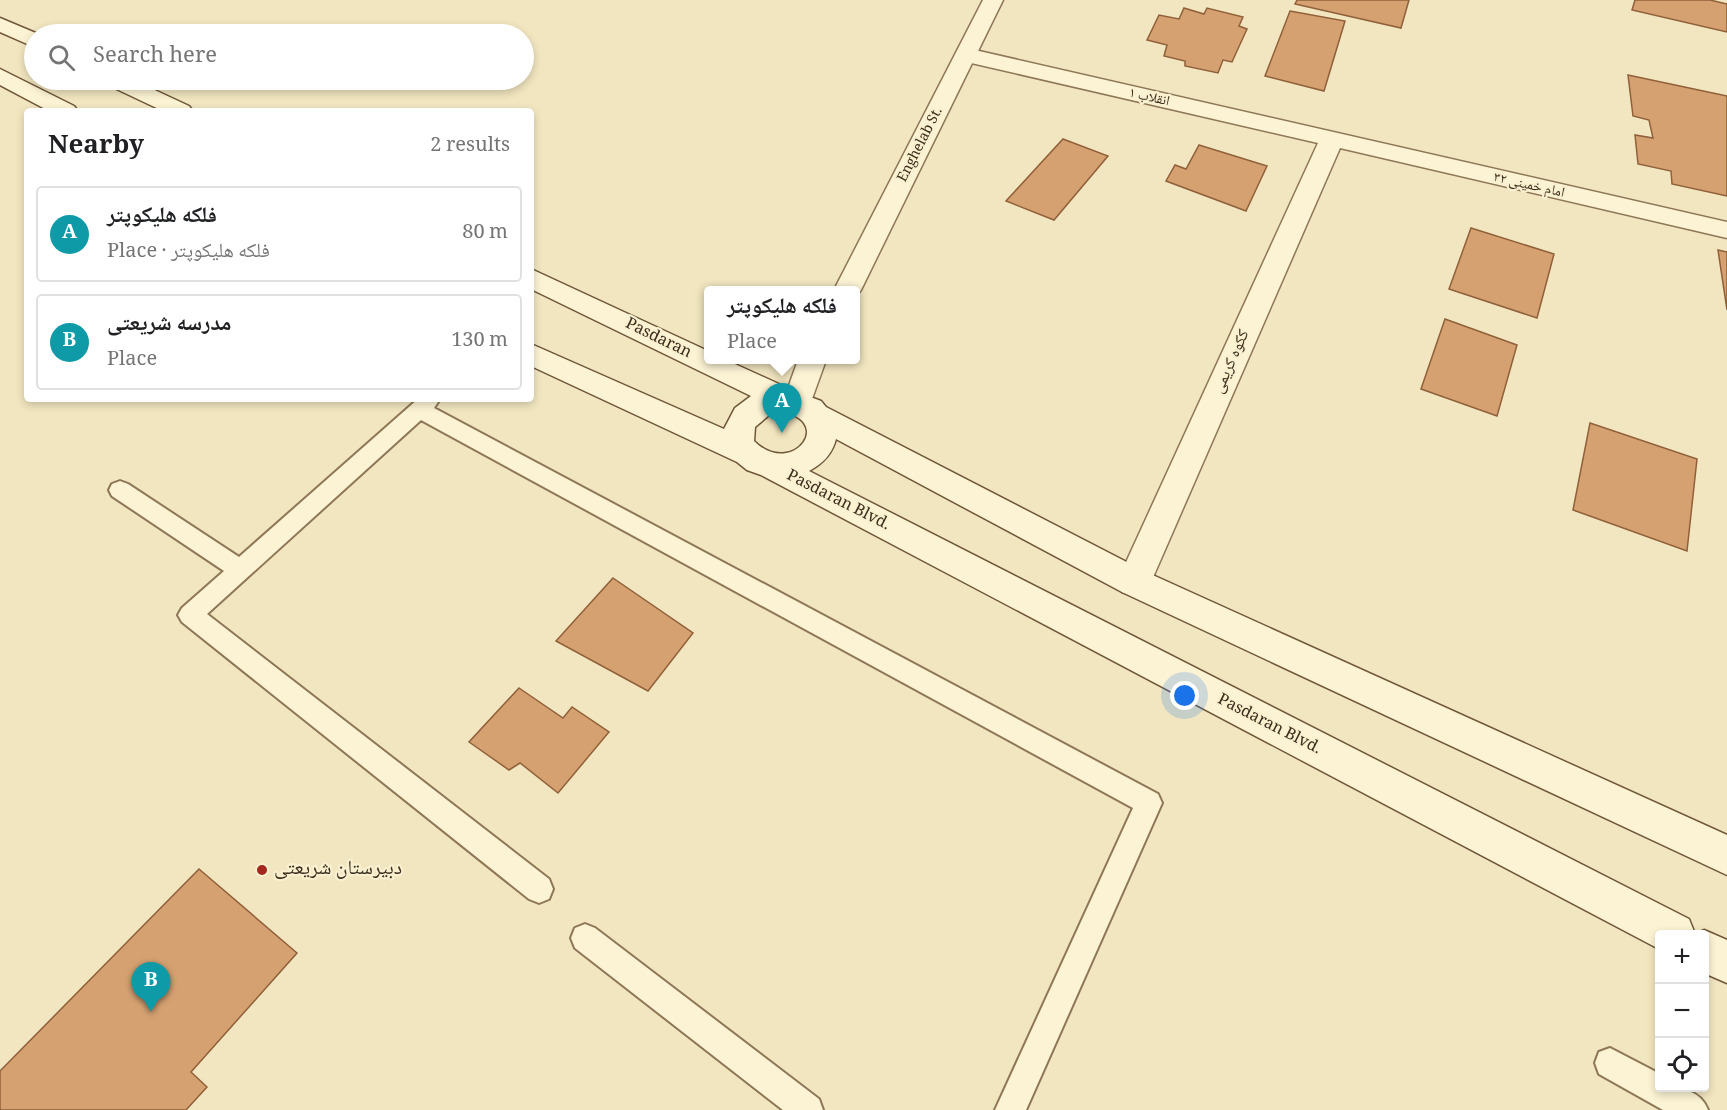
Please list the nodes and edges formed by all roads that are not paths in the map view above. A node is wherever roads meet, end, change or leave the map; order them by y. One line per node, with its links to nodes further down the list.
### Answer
1 (993, 0): 4 (main road, Enghelab St.)
2 (0, 24): 3 (main road)
3 (24, 36)
4 (966, 55): 11 (main road, انقلاب ۱); 14 (main road, Enghelab St.)
5 (0, 76): 6 (main road)
6 (24, 89)
7 (26, 90): 9 (main road)
8 (137, 90): 10 (main road)
9 (60, 108)
10 (176, 108)
11 (1331, 141): 12 (main road, امام خمینی ۳۲); 24 (main road, ککوه کریمی)
12 (1727, 230)
13 (534, 279): 16 (main road, Pasdaran)
14 (850, 286)
15 (534, 355): 21 (main road)
16 (704, 360)
17 (712, 364): 20 (main road, Pasdaran)
18 (811, 364): 20 (main road)
19 (425, 404): 23 (lane); 33 (lane)
20 (800, 406): 21 (main road); 21 (main road); 24 (main road)
21 (757, 459): 27 (main road, Pasdaran Blvd.)
22 (120, 490): 23 (lane)
23 (241, 570): 26 (lane)
24 (1134, 582): 25 (main road)
25 (1727, 855)
26 (539, 889)
27 (1666, 930)
28 (585, 938): 32 (lane)
29 (1709, 953): 30 (main road)
30 (1727, 962)
31 (1610, 1063): 34 (lane)
32 (808, 1110)
33 (1010, 1110)
34 (1693, 1110)

